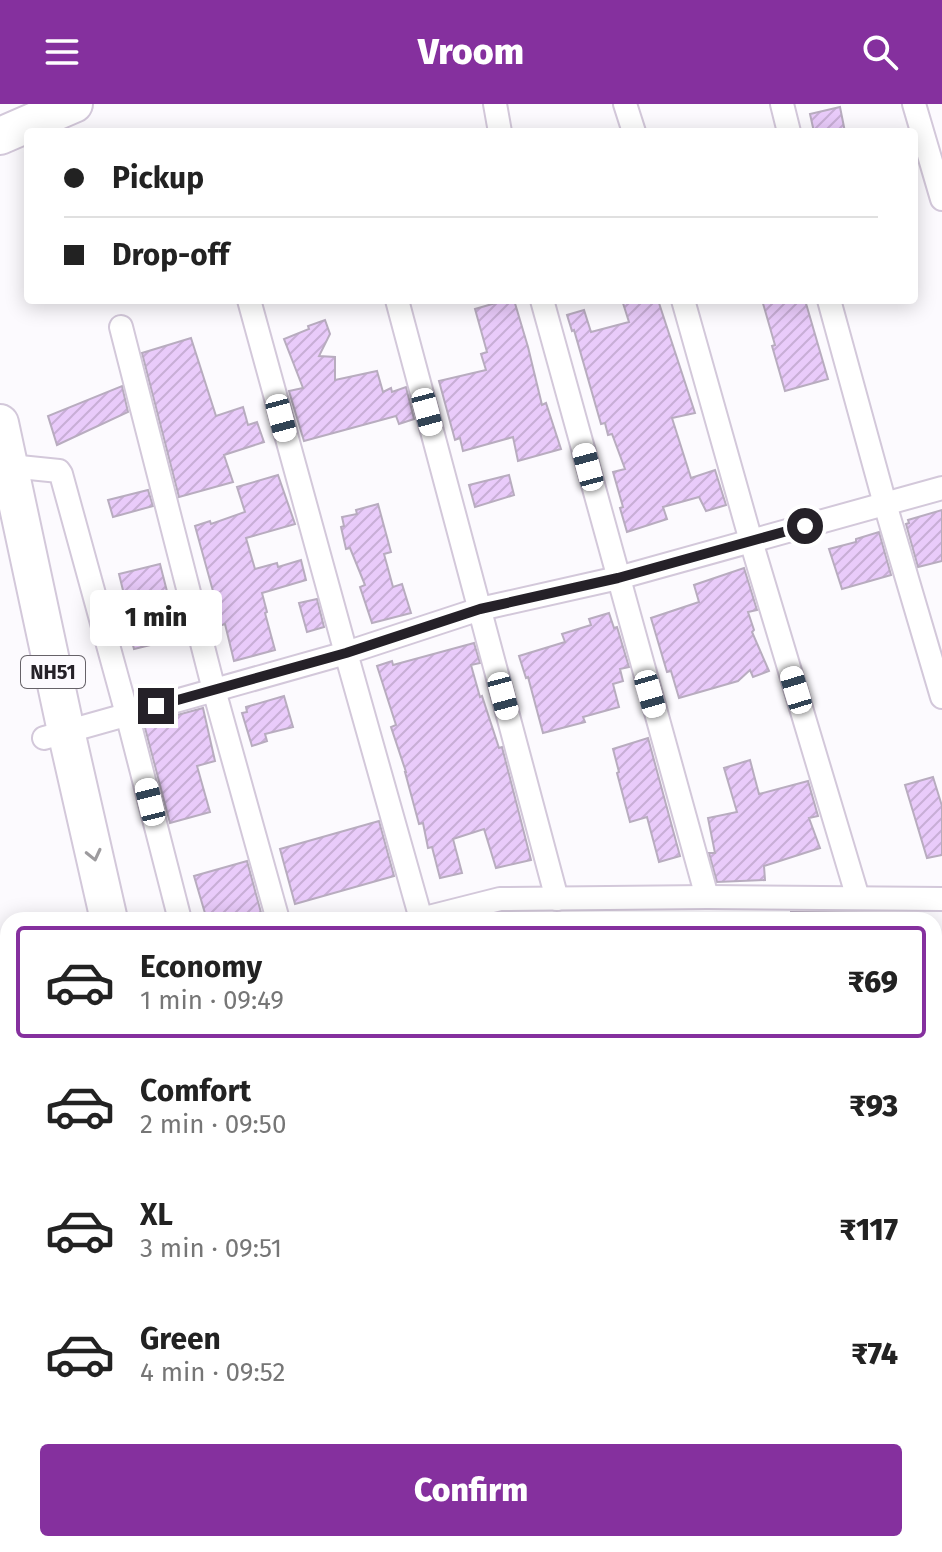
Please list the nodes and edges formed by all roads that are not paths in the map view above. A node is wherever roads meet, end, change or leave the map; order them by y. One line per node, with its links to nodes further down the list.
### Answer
1 (74, 104): 9 (highway)
2 (495, 104): 6 (street)
3 (625, 104): 7 (street)
4 (782, 104): 8 (street)
5 (914, 104): 10 (street)
6 (499, 128)
7 (633, 128)
8 (788, 128)
9 (0, 136)
10 (942, 199)
11 (250, 304): 24 (street)
12 (398, 304): 23 (street)
13 (543, 304): 22 (street)
14 (684, 304): 21 (street)
15 (830, 304): 20 (street)
16 (121, 327): 25 (street)
17 (0, 423): 18 (highway, NH51)
18 (16, 487): 27 (street); 28 (highway, NH51)
19 (942, 488): 20 (street)
20 (885, 504): 21 (street); 26 (street)
21 (751, 541): 22 (street); 31 (street)
22 (618, 578): 23 (street); 29 (street)
23 (480, 609): 24 (street); 32 (street)
24 (346, 653): 25 (street); 38 (street)
25 (214, 690): 27 (street); 37 (street)
26 (942, 697)
27 (127, 714): 28 (street); 36 (street)
28 (55, 734): 34 (highway, NH51); 35 (highway, NH51, one-way to 35)
29 (707, 897): 30 (street); 32 (street)
30 (732, 897): 31 (street); 40 (street)
31 (858, 898): 33 (street)
32 (557, 899): 39 (street)
33 (931, 906)
34 (82, 912)
35 (107, 912)
36 (178, 912)
37 (276, 912)
38 (417, 912)
39 (447, 912)
40 (735, 912)

